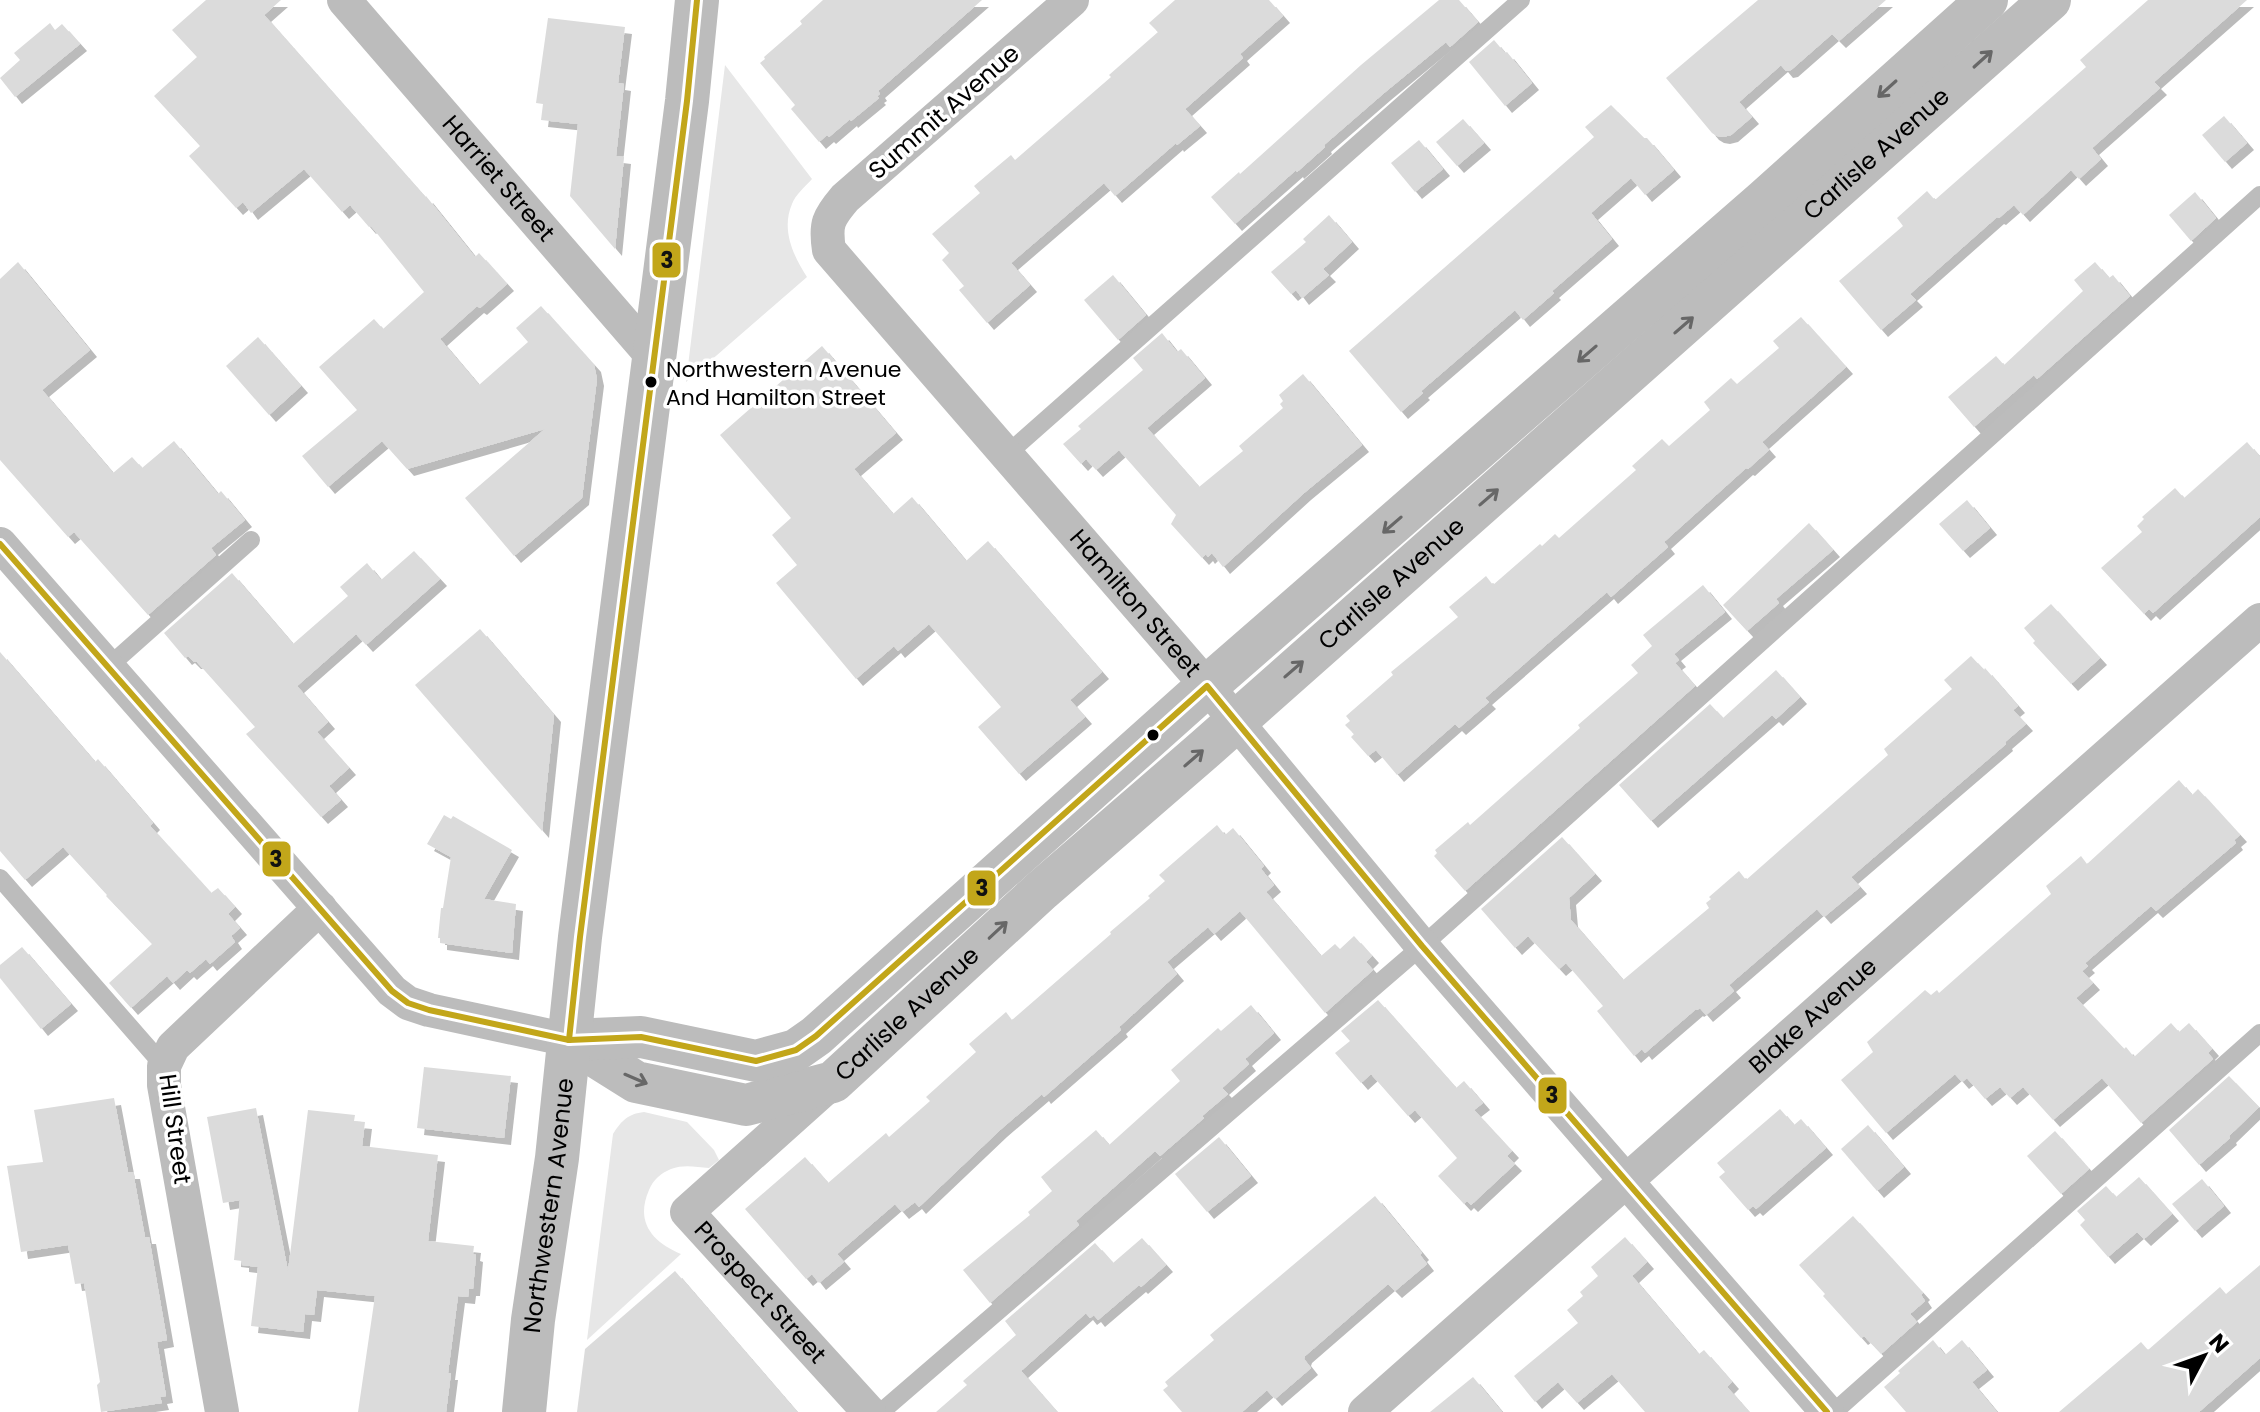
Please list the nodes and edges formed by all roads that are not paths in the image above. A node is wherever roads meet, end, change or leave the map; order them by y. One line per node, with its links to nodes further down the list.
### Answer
1 (344, 0): 10 (street, Harriet Street)
2 (697, 0): 10 (main road, Northwestern Avenue)
3 (1072, 0): 9 (street, Summit Avenue)
4 (1521, 0): 11 (lane)
5 (1987, 0): 8 (street, Carlisle Avenue, one-way to 8)
6 (2050, 0): 8 (street, Carlisle Avenue, one-way to 6)
7 (2260, 195): 20 (lane)
8 (1777, 215): 16 (street, Carlisle Avenue, one-way to 16); 17 (street, Carlisle Avenue, one-way to 8)
9 (826, 231): 11 (street, Hamilton Street)
10 (654, 358): 22 (main road, Northwestern Avenue)
11 (1006, 455): 16 (street, Hamilton Street)
12 (251, 540): 15 (lane)
13 (0, 544): 15 (street)
14 (2260, 620): 25 (street, Blake Avenue)
15 (108, 667): 19 (street)
16 (1207, 686): 17 (street, Hamilton Street); 22 (street, Carlisle Avenue)
17 (1236, 721): 20 (street, Hamilton Street); 24 (street, Carlisle Avenue, one-way to 17)
18 (0, 878): 23 (lane)
19 (320, 908): 22 (street); 23 (street, Hill Street)
20 (1422, 946): 25 (street, Hamilton Street); 29 (lane)
21 (2260, 1033): 32 (lane)
22 (569, 1040): 24 (street, Carlisle Avenue, one-way to 24); 27 (main road, Northwestern Avenue)
23 (164, 1066): 26 (street, Hill Street)
24 (833, 1082): 28 (street, Prospect Street)
25 (1626, 1181): 30 (street, Blake Avenue); 31 (street, Hamilton Street)
26 (222, 1412)
27 (524, 1412)
28 (869, 1412)
29 (881, 1412)
30 (1365, 1412)
31 (1827, 1412)
32 (1834, 1412)

